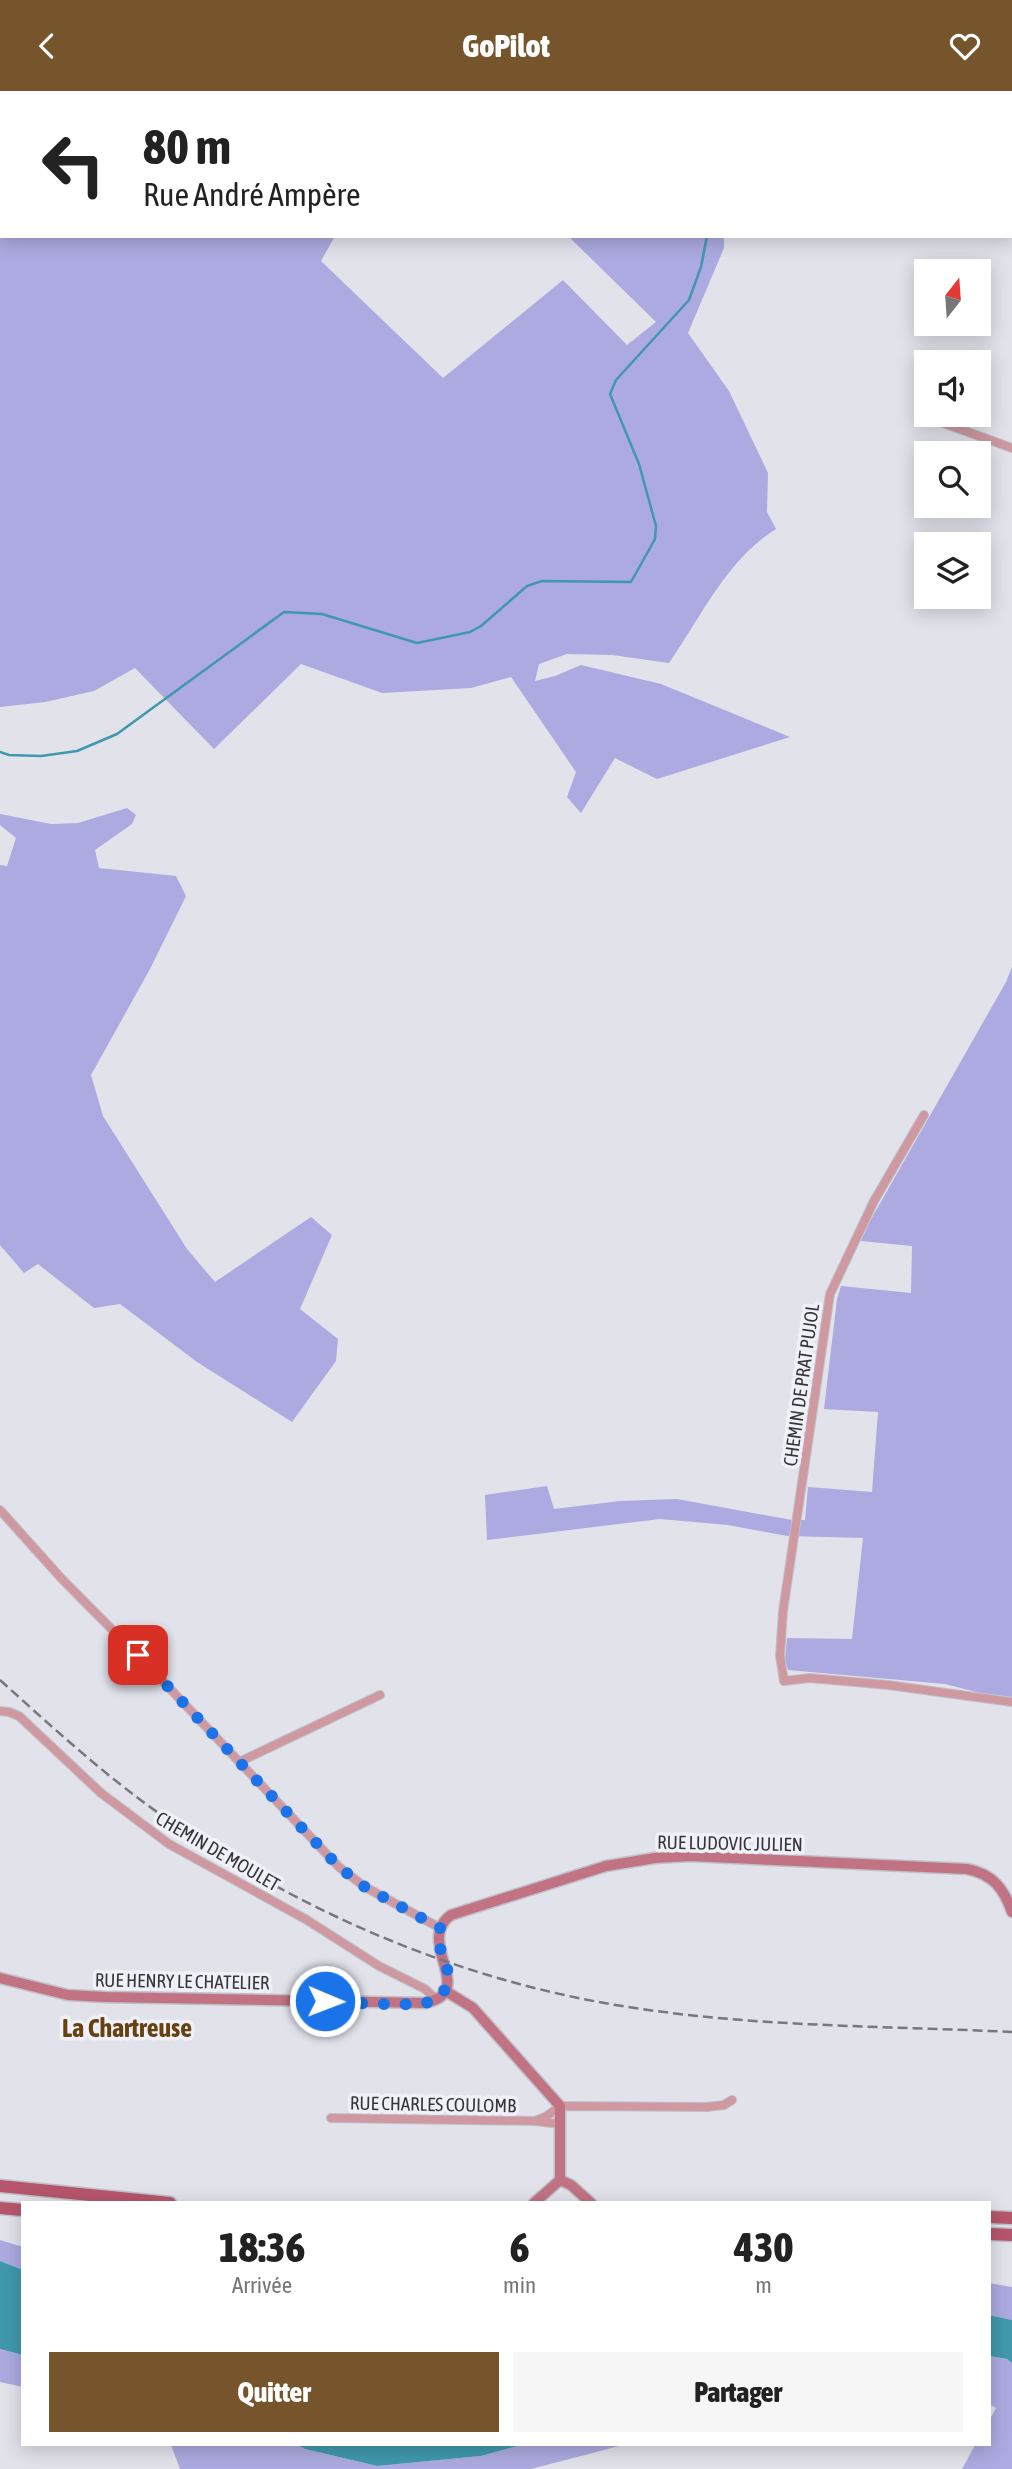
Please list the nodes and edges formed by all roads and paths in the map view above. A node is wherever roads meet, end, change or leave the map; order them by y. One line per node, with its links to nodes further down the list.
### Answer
1 (954, 427): 2 (street)
2 (1012, 448)
3 (924, 1115): 6 (street, CHEMIN DE PRAT PUJOL)
4 (0, 1510): 8 (street)
5 (380, 1695): 8 (street)
6 (1012, 1702)
7 (0, 1711): 13 (street, CHEMIN DE MOULET)
8 (239, 1762): 10 (street)
9 (1012, 1912): 10 (main road, RUE LUDOVIC JULIEN)
10 (440, 1928): 12 (main road)
11 (0, 1978): 13 (main road, RUE HENRY LE CHATELIER)
12 (444, 1990): 13 (main road); 15 (main road)
13 (436, 1999)
14 (732, 2100): 15 (street)
15 (560, 2106): 17 (street, RUE CHARLES COULOMB); 18 (main road)
16 (331, 2118): 17 (street, RUE CHARLES COULOMB)
17 (535, 2121): 18 (street, RUE CHARLES COULOMB)
18 (560, 2124): 19 (main road)
19 (561, 2180): 22 (main road); 23 (main road)
20 (0, 2186): 21 (main road)
21 (150, 2201)
22 (536, 2201)
23 (589, 2201)
24 (0, 2208): 25 (main road)
25 (21, 2210)
26 (991, 2217): 27 (main road)
27 (1012, 2218)
28 (991, 2234): 29 (main road)
29 (1012, 2235)

